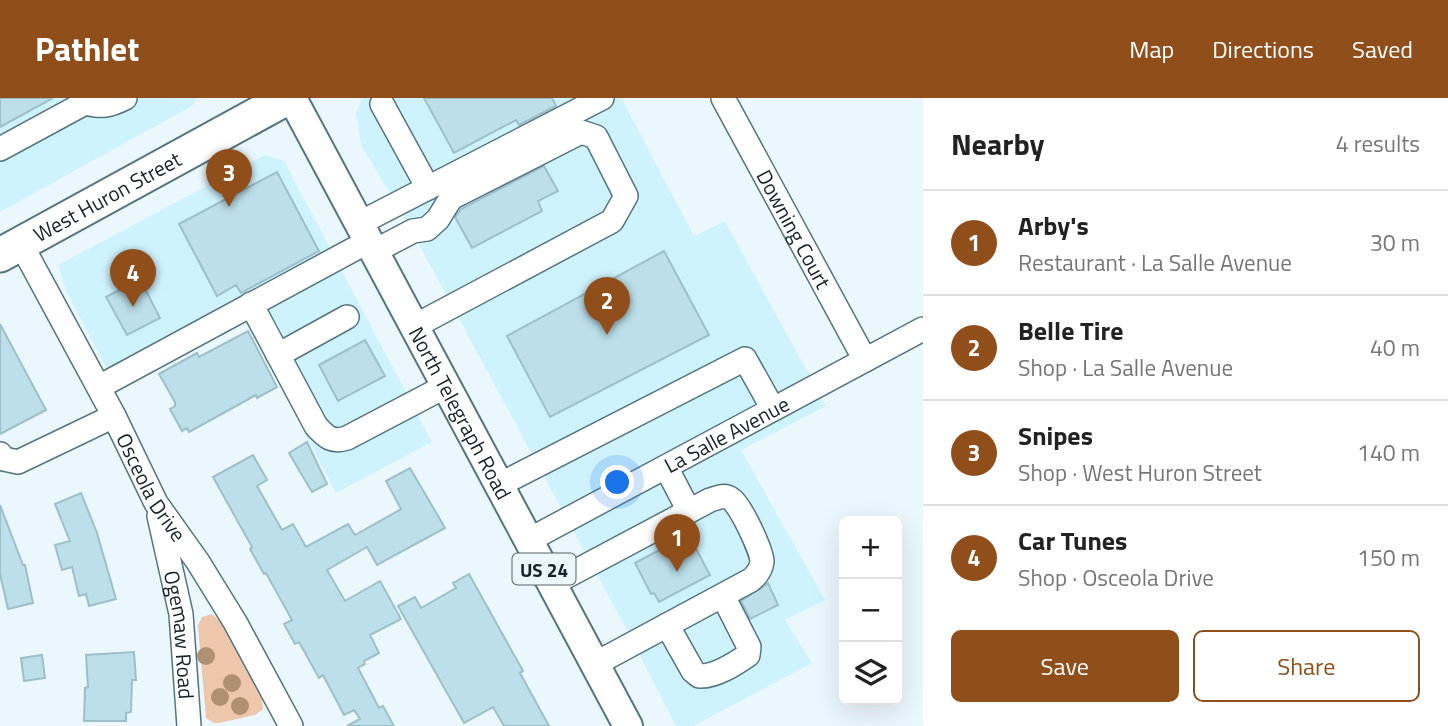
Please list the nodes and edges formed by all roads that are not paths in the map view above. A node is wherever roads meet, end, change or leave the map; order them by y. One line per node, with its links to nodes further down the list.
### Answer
1 (125, 98): 5 (street)
2 (290, 98): 9 (main road, North Telegraph Road / US 24); 10 (highway, West Huron Street)
3 (602, 98): 8 (street)
4 (723, 98): 16 (street, Downing Court)
5 (83, 100): 7 (street)
6 (382, 104): 8 (street)
7 (0, 149)
8 (428, 188): 9 (street)
9 (368, 239): 11 (street); 13 (main road, North Telegraph Road / US 24); 13 (street)
10 (11, 250): 18 (street, Osceola Drive)
11 (251, 304): 15 (street); 18 (street)
12 (347, 317): 15 (street)
13 (415, 326): 17 (main road, North Telegraph Road / US 24)
14 (923, 329): 16 (street, La Salle Avenue)
15 (278, 355): 17 (street)
16 (865, 360): 19 (street, La Salle Avenue)
17 (446, 386): 23 (main road, North Telegraph Road / US 24)
18 (99, 387): 20 (street, Osceola Drive)
19 (773, 409): 22 (street, La Salle Avenue); 23 (street)
20 (114, 416): 21 (street); 24 (street, Osceola Drive)
21 (0, 454)
22 (666, 467): 25 (street); 26 (street, La Salle Avenue)
23 (499, 485): 26 (main road, North Telegraph Road / US 24)
24 (156, 502): 31 (street, Ogemaw Road); 32 (street, Osceola Drive)
25 (689, 511): 27 (street); 28 (street)
26 (529, 540): 27 (main road, North Telegraph Road / US 24)
27 (552, 583): 30 (main road, North Telegraph Road / US 24)
28 (723, 596): 29 (street); 29 (street)
29 (667, 625): 30 (street)
30 (595, 664): 33 (main road, North Telegraph Road / US 24)
31 (189, 726)
32 (291, 726)
33 (628, 726)

